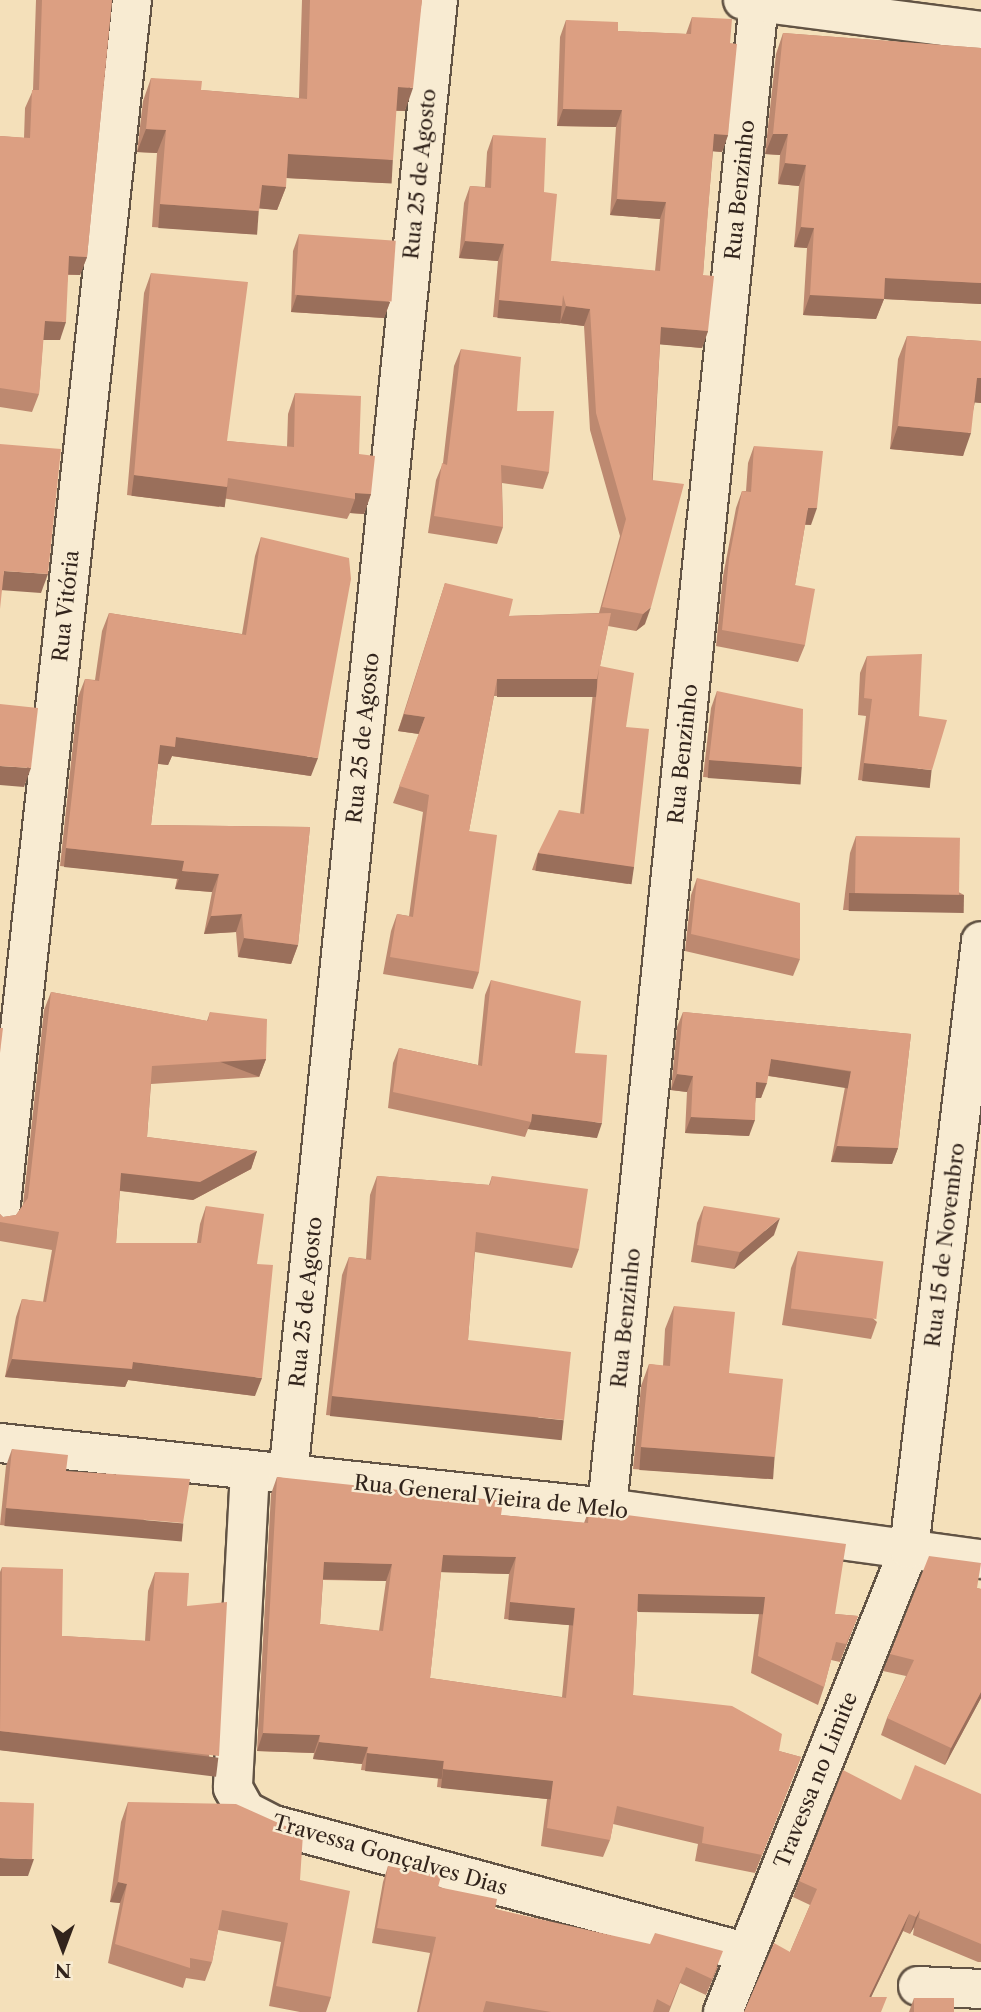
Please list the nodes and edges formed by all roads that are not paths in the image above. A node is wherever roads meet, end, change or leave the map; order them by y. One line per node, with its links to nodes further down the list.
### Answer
1 (132, 0): 6 (street, Rua Vitória)
2 (438, 0): 9 (street, Rua 25 de Agosto)
3 (754, 1): 4 (street); 10 (street, Rua Benzinho)
4 (981, 31)
5 (981, 941): 11 (street, Rua 15 de Novembro)
6 (0, 1213)
7 (0, 1443): 8 (street, Rua General Vieira de Melo)
8 (250, 1471): 9 (street, Rua General Vieira de Melo); 13 (street, Travessa Gonçalves Dias)
9 (288, 1476): 10 (street, Rua General Vieira de Melo)
10 (607, 1508): 11 (street, Rua General Vieira de Melo)
11 (909, 1549): 12 (street, Rua General Vieira de Melo); 13 (street, Travessa no Limite)
12 (981, 1559)
13 (746, 1952): 16 (street, Travessa no Limite)
14 (918, 1986): 15 (street)
15 (981, 1989)
16 (723, 2012)

